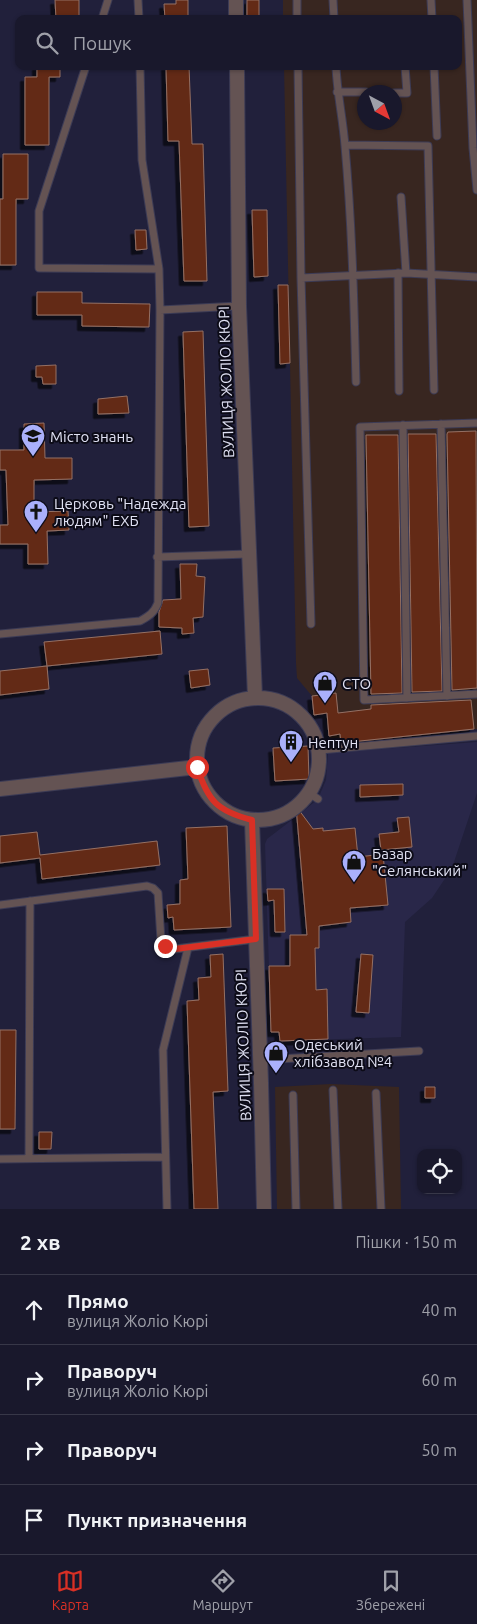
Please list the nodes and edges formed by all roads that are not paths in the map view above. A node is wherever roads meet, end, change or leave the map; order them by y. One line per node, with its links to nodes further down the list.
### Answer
1 (108, 0): 8 (lane)
2 (138, 0): 9 (lane)
3 (236, 0): 10 (street)
4 (297, 0): 11 (lane)
5 (333, 0): 12 (lane)
6 (431, 0): 13 (lane)
7 (467, 0): 26 (lane)
8 (103, 15)
9 (139, 15)
10 (236, 15)
11 (297, 15)
12 (334, 15)
13 (432, 15)
14 (85, 70): 28 (lane)
15 (140, 70): 28 (lane)
16 (236, 70): 34 (street, ВУЛИЦЯ ЖОЛІО КЮРІ)
17 (298, 70): 33 (lane)
18 (336, 70): 21 (lane)
19 (405, 70): 23 (lane)
20 (434, 70): 24 (lane)
21 (337, 92): 22 (lane); 25 (lane)
22 (357, 92)
23 (402, 93)
24 (437, 136)
25 (345, 144): 30 (lane); 31 (lane)
26 (477, 190)
27 (401, 197): 29 (lane)
28 (159, 269): 35 (lane)
29 (402, 273): 30 (lane); 31 (lane); 38 (lane)
30 (354, 275): 33 (lane); 36 (lane)
31 (432, 275): 32 (lane); 37 (lane)
32 (477, 277)
33 (301, 278): 44 (lane)
34 (239, 306): 35 (lane); 42 (street, ВУЛИЦЯ ЖОЛІО КЮРІ)
35 (160, 310): 43 (lane)
36 (356, 382)
37 (434, 390)
38 (399, 391)
39 (477, 423): 40 (lane)
40 (441, 424): 41 (lane); 47 (lane)
41 (403, 425): 49 (lane); 49 (lane)
42 (248, 554): 43 (lane); 48 (street, ВУЛИЦЯ ЖОЛІО КЮРІ)
43 (157, 557): 45 (lane)
44 (311, 624)
45 (0, 634)
46 (477, 694): 47 (lane)
47 (447, 696): 49 (lane)
48 (255, 697): 51 (street); 52 (street)
49 (407, 698)
50 (477, 736): 51 (lane)
51 (320, 750): 54 (street)
52 (197, 767): 53 (street); 54 (street)
53 (0, 789)
54 (252, 820): 57 (street, ВУЛИЦЯ ЖОЛІО КЮРІ)
55 (30, 901): 56 (lane); 58 (lane); 65 (lane)
56 (0, 905)
57 (256, 939): 58 (lane); 60 (street, ВУЛИЦЯ ЖОЛІО КЮРІ)
58 (188, 948): 64 (lane)
59 (418, 1051): 60 (lane)
60 (261, 1060): 68 (street, ВУЛИЦЯ ЖОЛІО КЮРІ)
61 (333, 1090): 70 (lane)
62 (376, 1093): 71 (lane)
63 (293, 1095): 69 (lane)
64 (166, 1157): 65 (lane); 67 (lane)
65 (29, 1158): 66 (lane)
66 (0, 1159)
67 (167, 1209)
68 (264, 1209)
69 (296, 1209)
70 (338, 1209)
71 (381, 1209)

